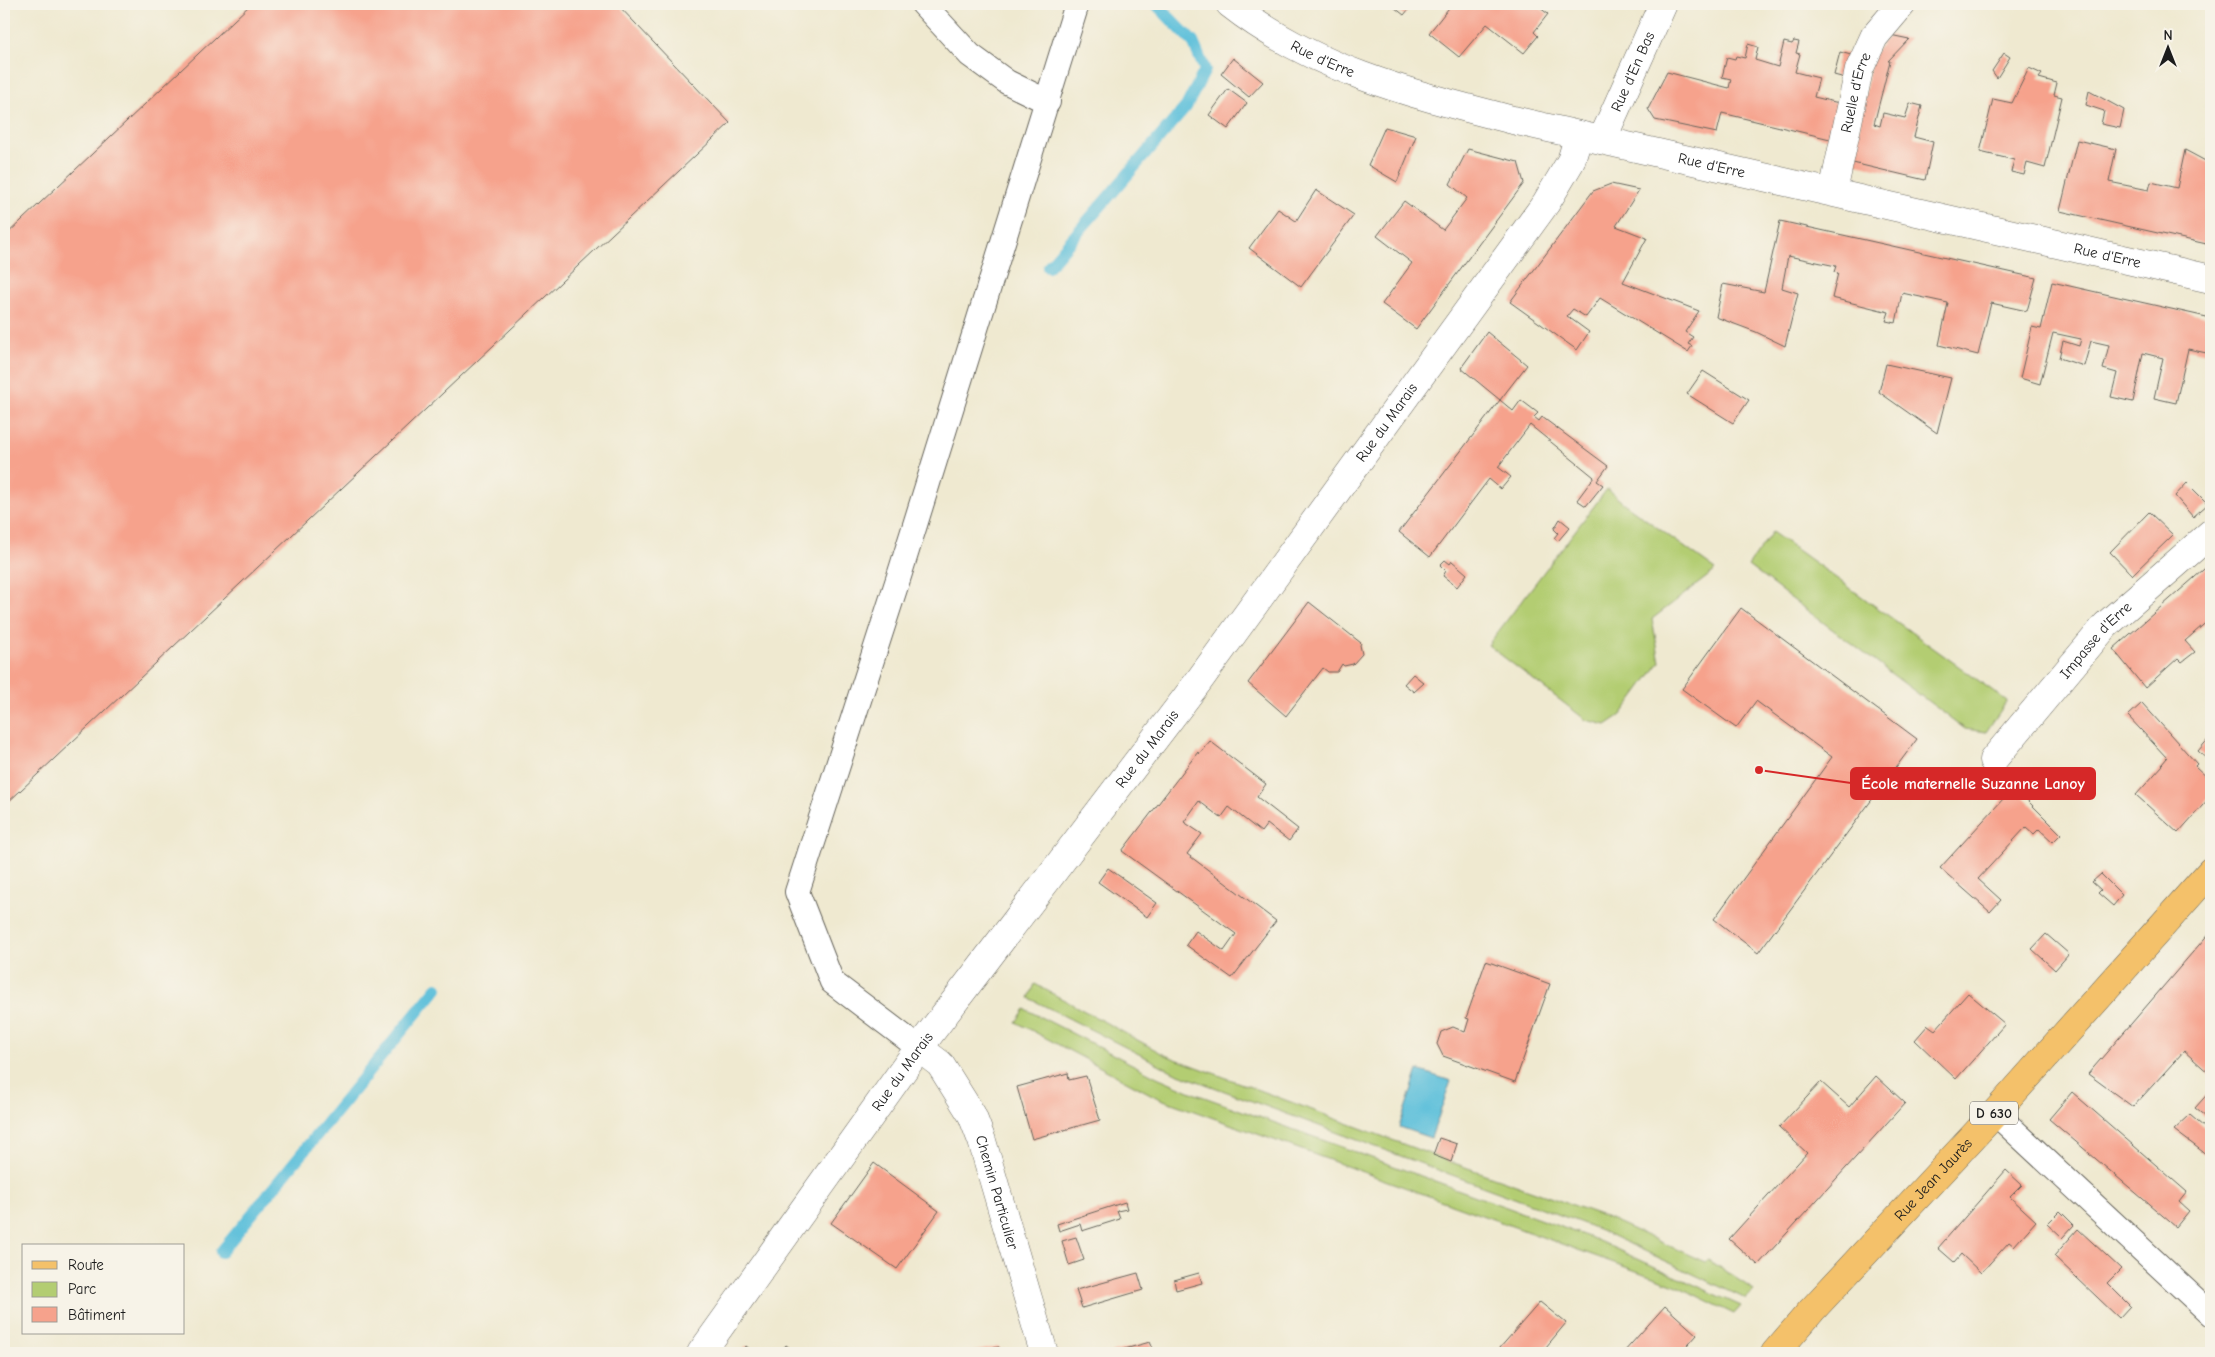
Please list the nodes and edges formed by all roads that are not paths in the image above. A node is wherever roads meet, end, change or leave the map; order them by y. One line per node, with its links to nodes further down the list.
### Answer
1 (924, 4): 6 (lane)
2 (1077, 4): 6 (lane)
3 (1230, 4): 7 (street, Rue d'Erre)
4 (1663, 4): 7 (street, Rue d'En Bas)
5 (1902, 4): 8 (street, Ruelle d'Erre)
6 (1048, 102): 13 (lane)
7 (1591, 137): 8 (street, Rue d'Erre); 13 (street, Rue du Marais)
8 (1833, 192): 9 (street, Rue d'Erre)
9 (2211, 279)
10 (2211, 533): 11 (street, Impasse d'Erre)
11 (1993, 760)
12 (2211, 871): 14 (main road, Rue Jean Jaurès / D 630)
13 (919, 1048): 16 (street, Rue du Marais); 17 (street, Chemin Particulier)
14 (1995, 1113): 15 (lane); 18 (main road, Rue Jean Jaurès / D 630)
15 (2211, 1314)
16 (700, 1353)
17 (1044, 1353)
18 (1775, 1353)

